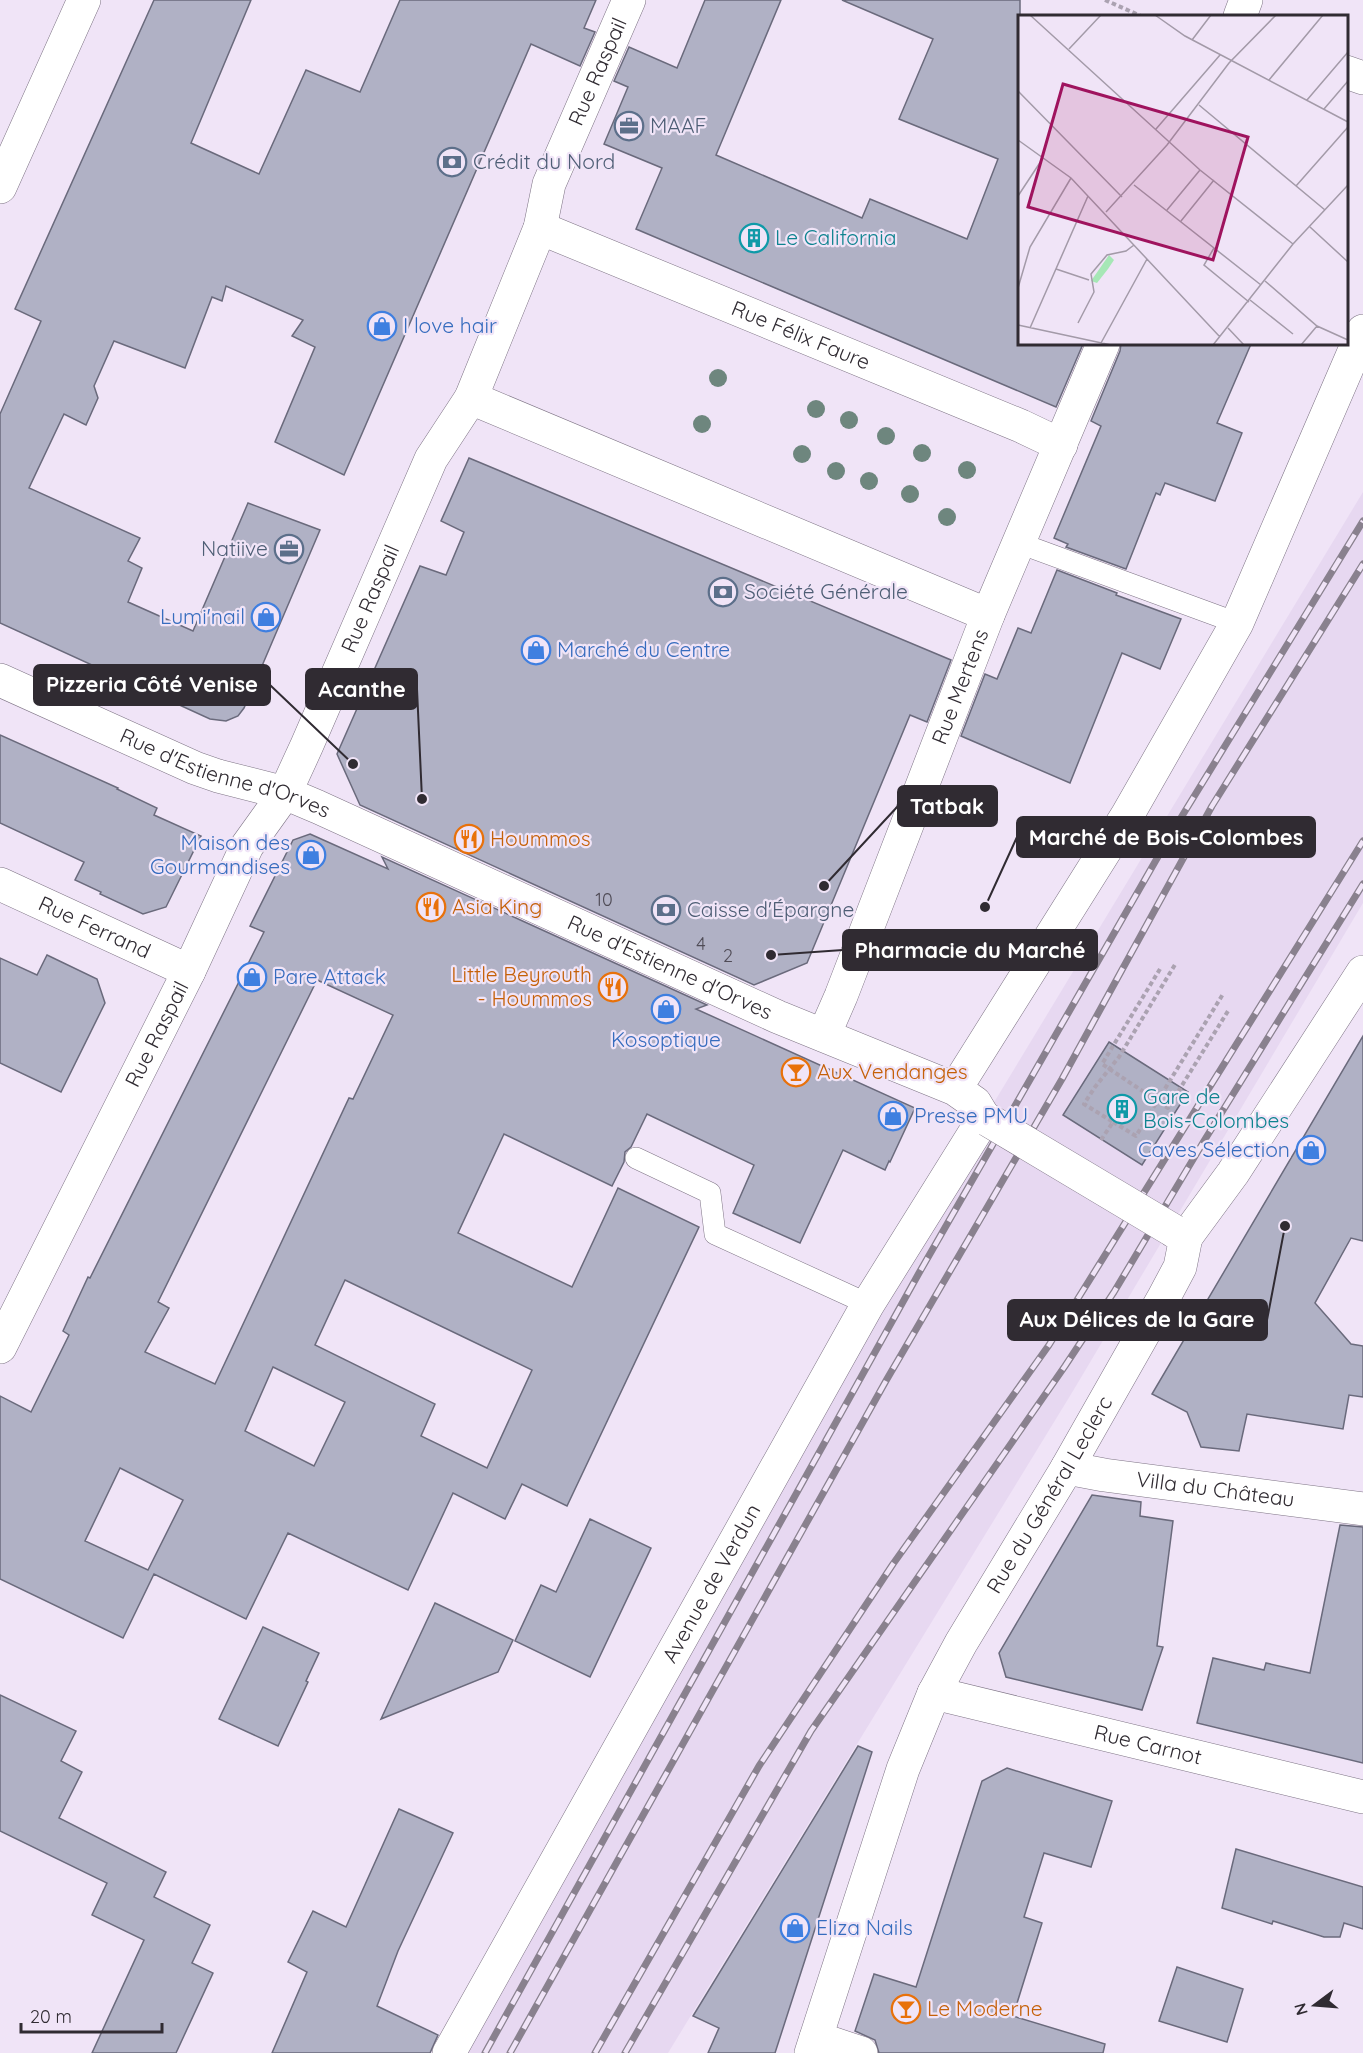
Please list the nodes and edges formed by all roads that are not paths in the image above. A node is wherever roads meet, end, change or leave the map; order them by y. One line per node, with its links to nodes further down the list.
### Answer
1 (84, 0): 7 (street)
2 (629, 0): 8 (street, Rue Raspail)
3 (1246, 0): 4 (street)
4 (1240, 15)
5 (1348, 72): 6 (street)
6 (1363, 78)
7 (0, 187)
8 (540, 228): 11 (street, Rue Raspail); 12 (street, Rue Félix Faure)
9 (1103, 345): 12 (street, Rue Mertens)
10 (1360, 347): 15 (street)
11 (471, 398): 14 (street); 17 (street, Rue Raspail)
12 (1061, 445): 13 (street, Rue Mertens)
13 (1019, 543): 14 (street, Rue Mertens); 15 (lane)
14 (988, 615): 21 (street, Rue Mertens)
15 (1237, 623): 22 (street)
16 (0, 680): 17 (street, Rue d'Estienne d'Orves)
17 (285, 793): 19 (street, Rue Raspail); 21 (street, Rue d'Estienne d'Orves)
18 (0, 885): 19 (street, Rue Ferrand)
19 (189, 971): 27 (street, Rue Raspail)
20 (1363, 972): 25 (street, Rue du Général Leclerc)
21 (824, 1035): 23 (street, Rue d'Estienne d'Orves)
22 (964, 1075)
23 (986, 1119): 25 (street, Rue d'Estienne d'Orves, bridge); 26 (street, Avenue de Verdun)
24 (636, 1158): 26 (lane)
25 (1180, 1234): 28 (street, Rue du Général Leclerc)
26 (868, 1304): 33 (street, Avenue de Verdun)
27 (0, 1347)
28 (1067, 1468): 29 (street, Villa du Château); 30 (street, Rue du Général Leclerc)
29 (1363, 1509)
30 (934, 1693): 31 (street, Rue Carnot); 32 (street, Rue du Général Leclerc)
31 (1363, 1797)
32 (813, 2046): 34 (street)
33 (449, 2053)
34 (861, 2053)

